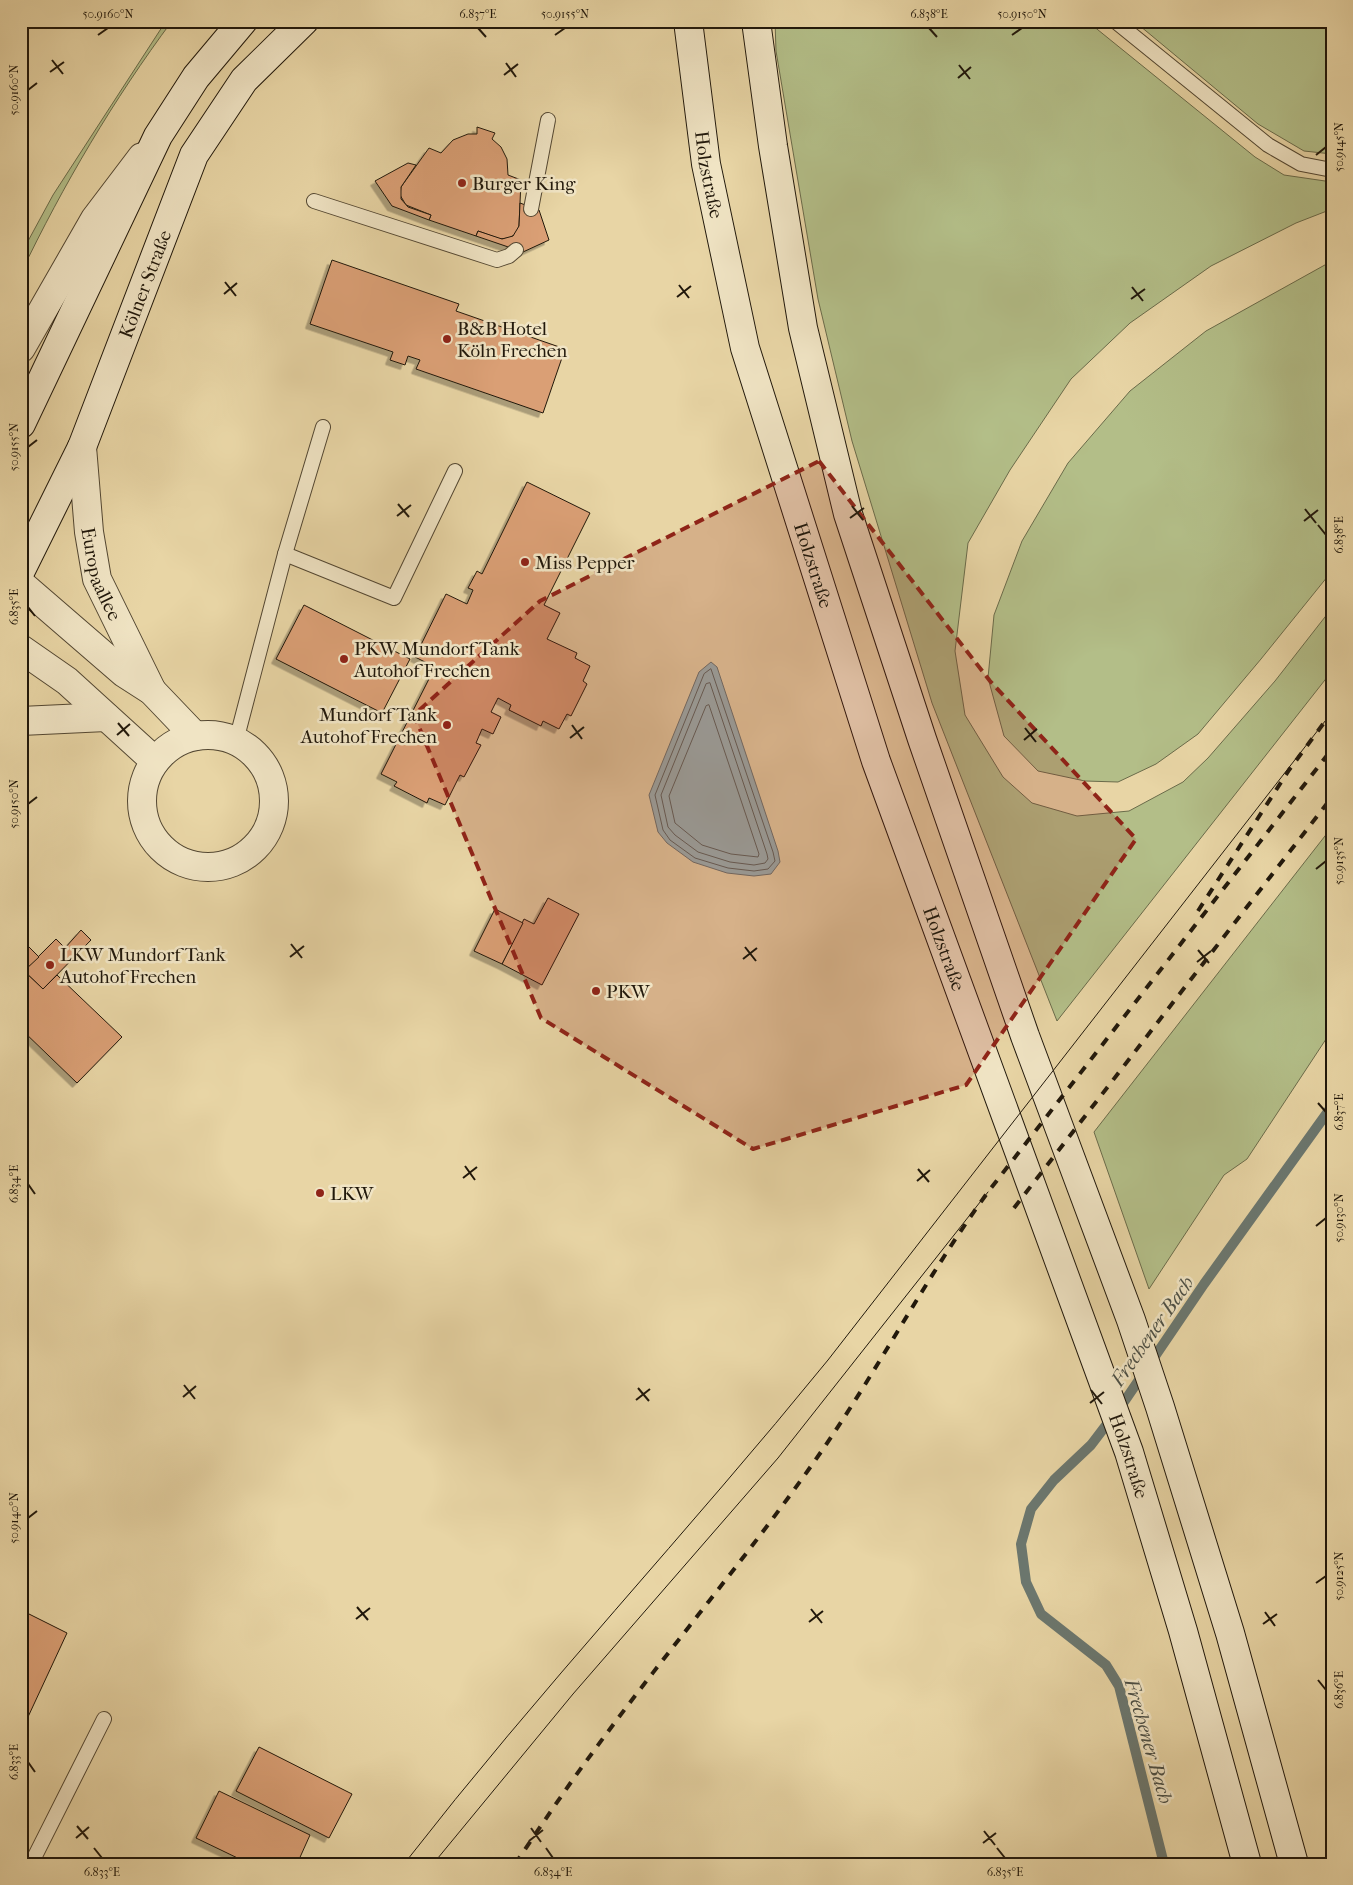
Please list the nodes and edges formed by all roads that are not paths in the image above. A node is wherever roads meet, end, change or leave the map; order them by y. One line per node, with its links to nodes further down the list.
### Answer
1 (243, 21): 7 (main road)
2 (304, 21): 15 (main road, Kölner Straße)
3 (688, 21): 29 (main road, Holzstraße)
4 (756, 21): 30 (main road)
5 (1116, 21): 8 (lane)
6 (548, 120): 10 (lane)
7 (158, 136): 12 (main road); 13 (main road)
8 (1332, 170)
9 (314, 201): 11 (lane)
10 (531, 209)
11 (516, 250)
12 (21, 348)
13 (21, 424)
14 (323, 427): 17 (lane)
15 (82, 447): 18 (main road, Kölner Straße); 21 (main road, Europaallee)
16 (455, 471): 17 (lane)
17 (285, 554): 25 (lane)
18 (21, 570)
19 (21, 584): 21 (main road, Europaallee)
20 (21, 648): 22 (main road)
21 (152, 690): 24 (main road, Europaallee)
22 (106, 717): 23 (main road); 26 (main road)
23 (21, 721)
24 (195, 736): 25 (main road); 26 (main road)
25 (236, 741): 26 (main road)
26 (155, 761)
27 (104, 1719): 28 (lane)
28 (31, 1864)
29 (1247, 1864)
30 (1294, 1864)

